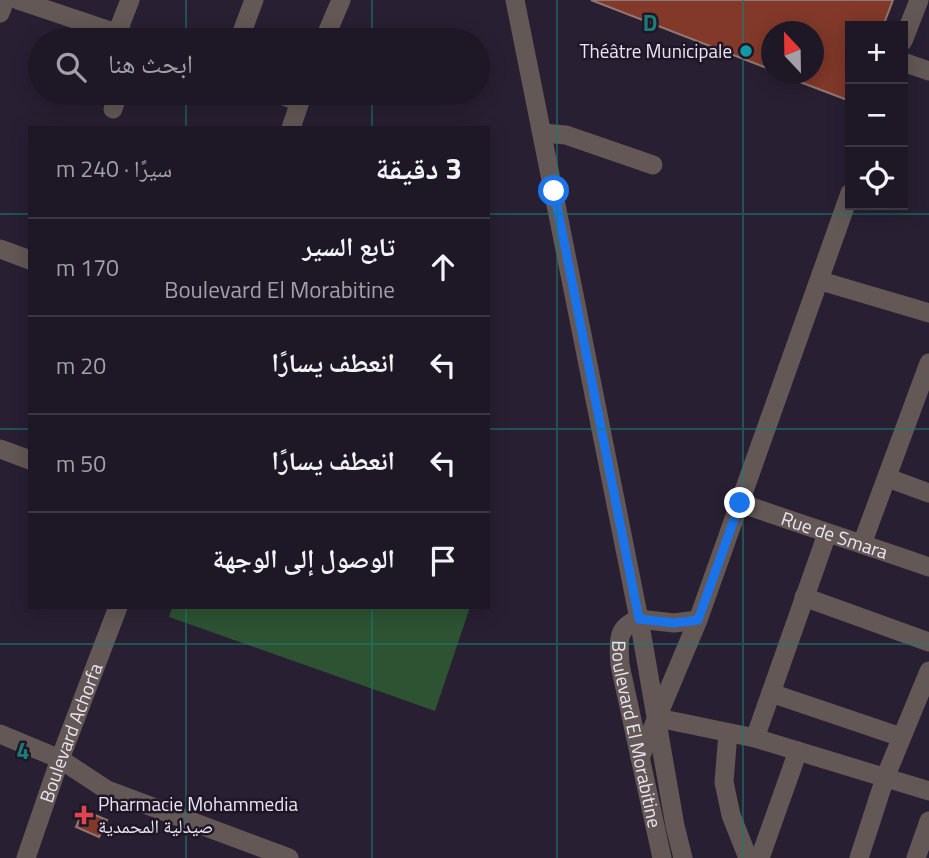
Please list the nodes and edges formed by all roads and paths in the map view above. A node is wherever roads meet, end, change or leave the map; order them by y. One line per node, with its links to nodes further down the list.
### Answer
1 (5, 0): 8 (street)
2 (19, 0): 9 (street)
3 (130, 0): 10 (street)
4 (254, 0): 11 (street)
5 (341, 0): 12 (street)
6 (515, 0): 18 (street, Boulevard El Morabitine)
7 (919, 0): 13 (street)
8 (0, 13)
9 (102, 28)
10 (131, 28)
11 (244, 28)
12 (329, 28)
13 (908, 28)
14 (908, 64): 15 (street)
15 (929, 71)
16 (299, 105): 17 (street)
17 (292, 126)
18 (542, 133): 19 (street); 36 (street, Boulevard El Morabitine)
19 (653, 165)
20 (845, 208): 23 (street)
21 (0, 248): 22 (street)
22 (28, 259)
23 (821, 281): 24 (street); 30 (street)
24 (929, 313)
25 (929, 363): 28 (street)
26 (0, 449): 27 (street)
27 (28, 459)
28 (888, 478): 29 (street); 32 (street)
29 (929, 493)
30 (740, 503): 31 (street, Rue de Smara); 37 (street)
31 (827, 534): 32 (street, Rue de Smara); 34 (street)
32 (862, 544): 33 (street, Rue de Smara)
33 (929, 567)
34 (804, 597): 38 (street); 40 (street)
35 (117, 609): 48 (street, Boulevard Achorfa)
36 (639, 619): 37 (street); 41 (street, Boulevard El Morabitine); 47 (street, Boulevard El Morabitine)
37 (698, 620): 41 (street)
38 (929, 642)
39 (929, 671): 44 (street)
40 (771, 693): 44 (street); 45 (street)
41 (658, 718): 42 (street); 47 (street); 55 (street, Boulevard El Morabitine)
42 (728, 733): 45 (street); 56 (street)
43 (0, 734): 48 (street)
44 (901, 737): 49 (street)
45 (755, 738): 46 (street)
46 (798, 751): 49 (street); 57 (street)
47 (640, 758): 54 (street, Boulevard El Morabitine)
48 (60, 759): 52 (street, Boulevard Achorfa); 53 (street)
49 (885, 778): 50 (street); 58 (street)
50 (929, 791)
51 (929, 821): 59 (street)
52 (26, 858)
53 (289, 858)
54 (662, 858)
55 (683, 858)
56 (748, 858)
57 (760, 858)
58 (859, 858)
59 (916, 858)

